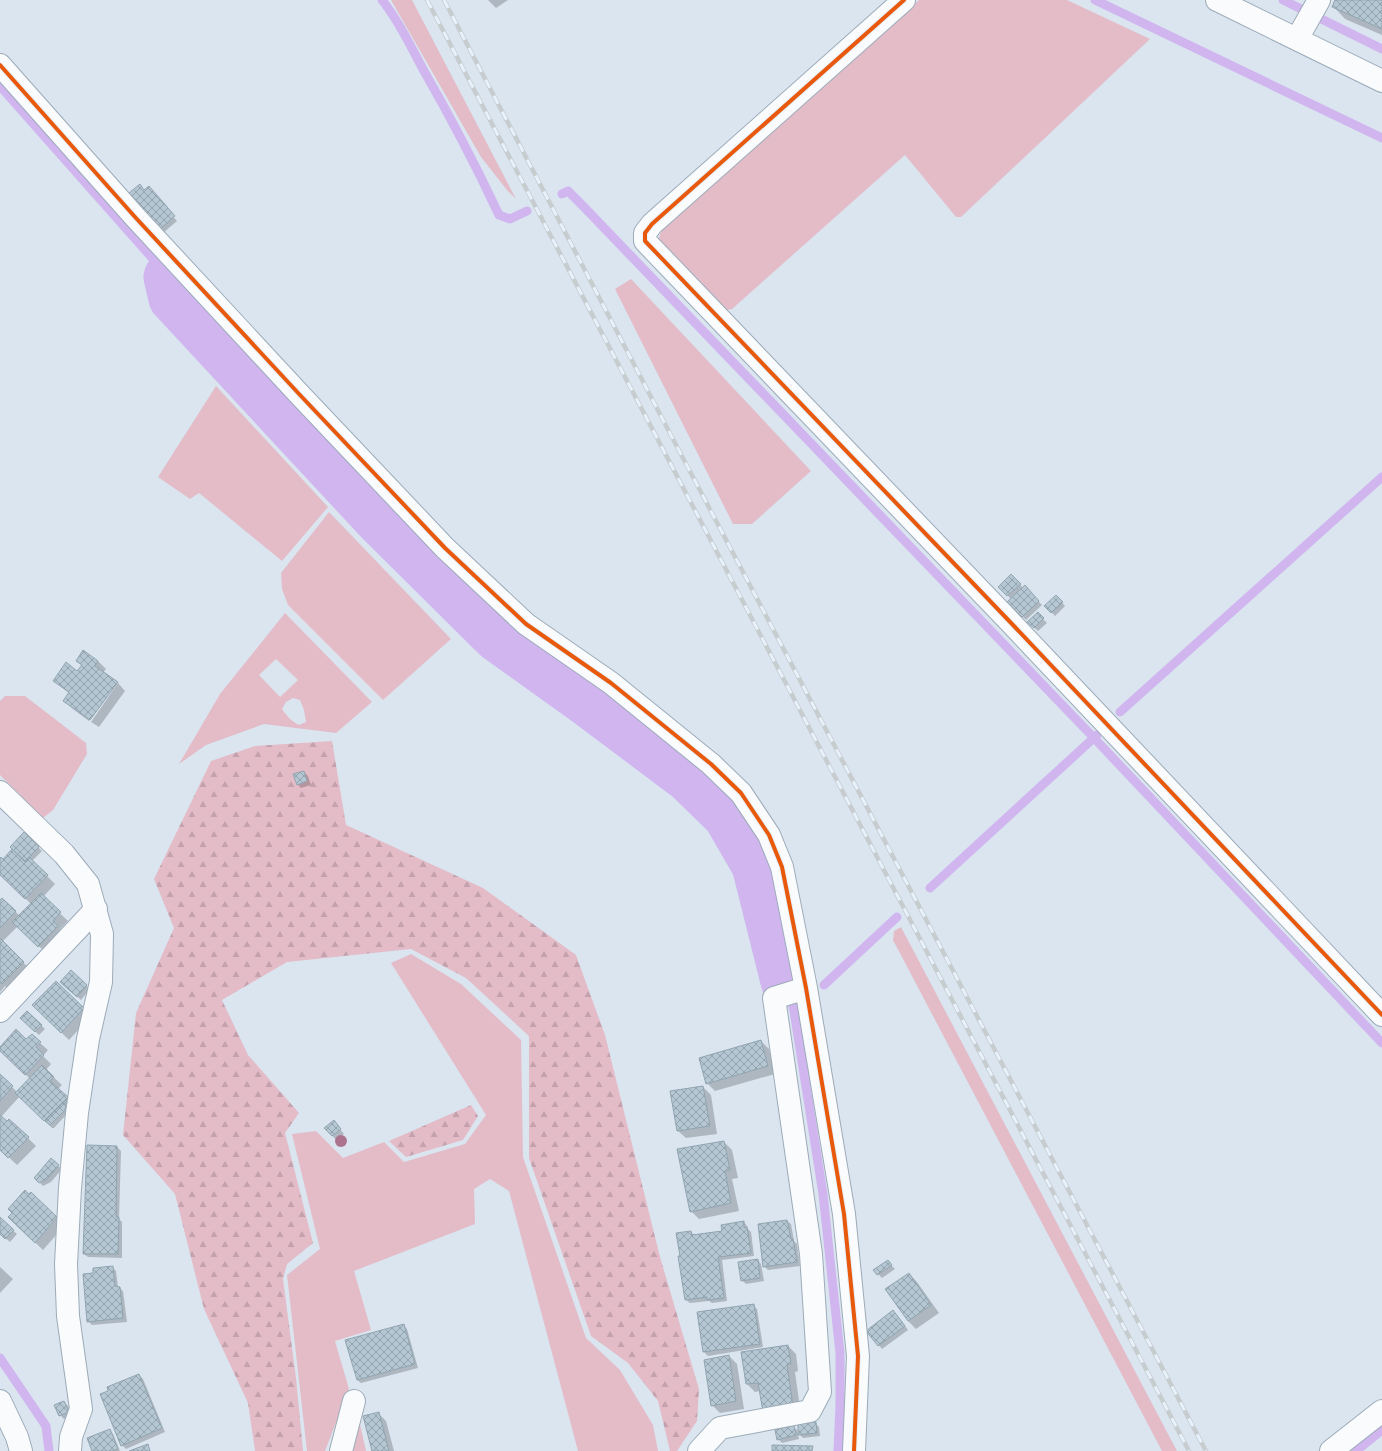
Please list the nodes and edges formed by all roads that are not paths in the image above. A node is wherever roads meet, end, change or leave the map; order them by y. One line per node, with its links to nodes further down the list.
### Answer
1 (904, 0): 11 (street)
2 (1218, 0): 4 (street)
3 (1319, 2): 4 (street)
4 (1302, 32): 6 (street)
5 (0, 65): 9 (street)
6 (1382, 81)
7 (0, 792): 8 (street)
8 (96, 909): 10 (street); 16 (street)
9 (794, 992): 18 (street); 19 (street)
10 (0, 1011)
11 (1382, 1015)
12 (354, 1401): 17 (street)
13 (1, 1404): 15 (street)
14 (1382, 1411): 20 (street)
15 (21, 1451)
16 (70, 1451)
17 (341, 1451)
18 (699, 1451)
19 (854, 1451)
20 (1331, 1451)

